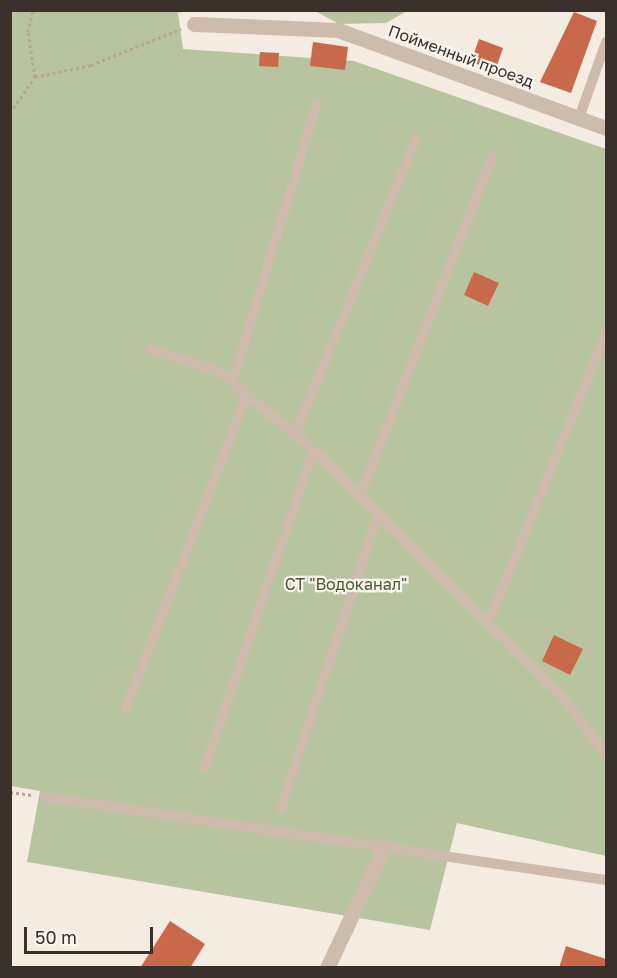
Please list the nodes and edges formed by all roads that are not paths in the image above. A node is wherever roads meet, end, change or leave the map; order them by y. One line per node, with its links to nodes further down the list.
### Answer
1 (194, 24): 4 (street, Пойменный проезд)
2 (606, 42): 4 (lane)
3 (317, 103): 10 (lane)
4 (579, 118): 5 (street, Пойменный проезд)
5 (606, 128)
6 (416, 139): 12 (lane)
7 (492, 157): 14 (lane)
8 (606, 334): 16 (lane)
9 (150, 349): 10 (lane)
10 (232, 382): 11 (lane)
11 (247, 395): 12 (lane); 17 (lane)
12 (295, 435): 13 (lane)
13 (313, 451): 14 (lane); 19 (lane)
14 (360, 496): 15 (lane)
15 (378, 514): 16 (lane); 21 (lane)
16 (488, 624): 18 (lane)
17 (126, 708)
18 (606, 755)
19 (206, 766)
20 (45, 797): 22 (lane)
21 (281, 809)
22 (384, 847): 23 (lane); 24 (street)
23 (606, 880)
24 (327, 968)

